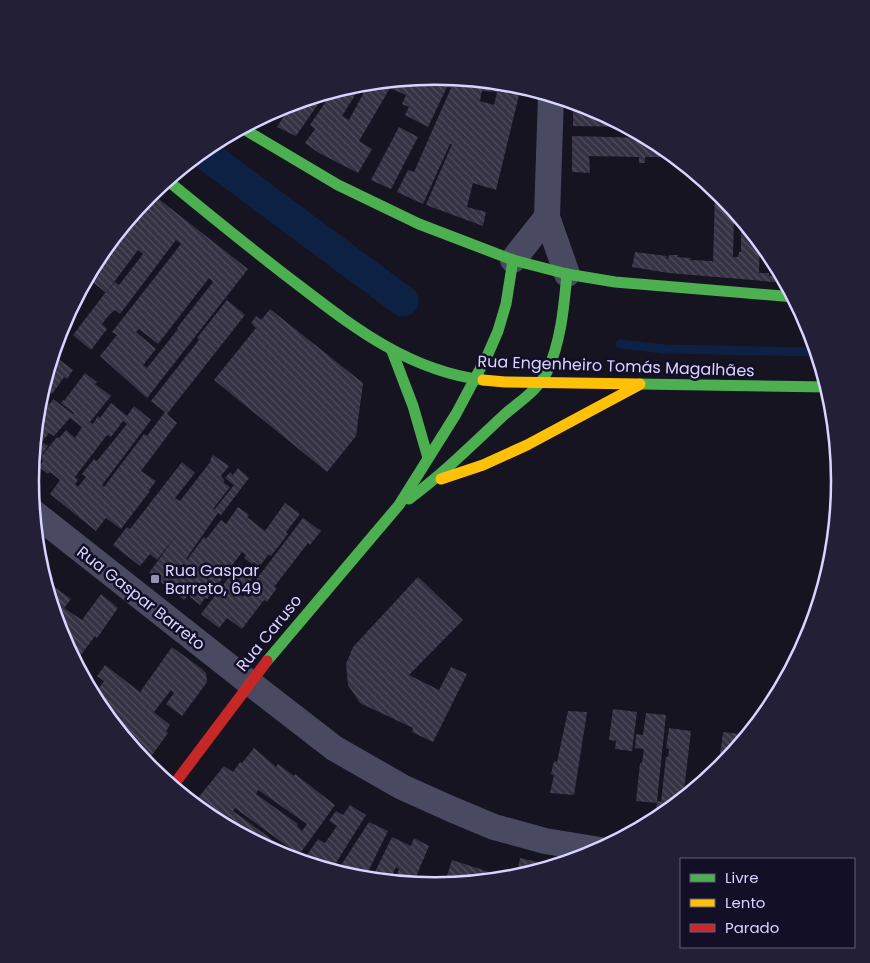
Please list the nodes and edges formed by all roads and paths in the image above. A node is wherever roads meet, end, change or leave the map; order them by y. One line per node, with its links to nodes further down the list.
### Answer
1 (550, 102): 4 (street)
2 (249, 132): 5 (street)
3 (173, 185): 8 (street, Rua Engenheiro Tomás Magalhães)
4 (547, 217): 5 (street); 6 (street)
5 (511, 271): 6 (street); 9 (street, Rua Caruso)
6 (566, 283): 7 (street); 10 (street)
7 (785, 296)
8 (392, 350): 9 (street, Rua Engenheiro Tomás Magalhães); 13 (street)
9 (476, 380): 10 (street, Rua Engenheiro Tomás Magalhães); 13 (street, Rua Caruso)
10 (541, 383): 11 (street, Rua Engenheiro Tomás Magalhães); 14 (street, Rua Caruso)
11 (641, 384): 12 (street, Rua Engenheiro Tomás Magalhães); 14 (street)
12 (820, 387)
13 (428, 458): 15 (street, Rua Caruso)
14 (432, 482): 15 (street, Rua Caruso)
15 (399, 505): 17 (street, Rua Caruso)
16 (41, 518): 17 (street, Rua Gaspar Barreto)
17 (250, 683): 18 (street, Rua Caruso); 19 (street, Rua Gaspar Barreto)
18 (176, 781)
19 (587, 848)

